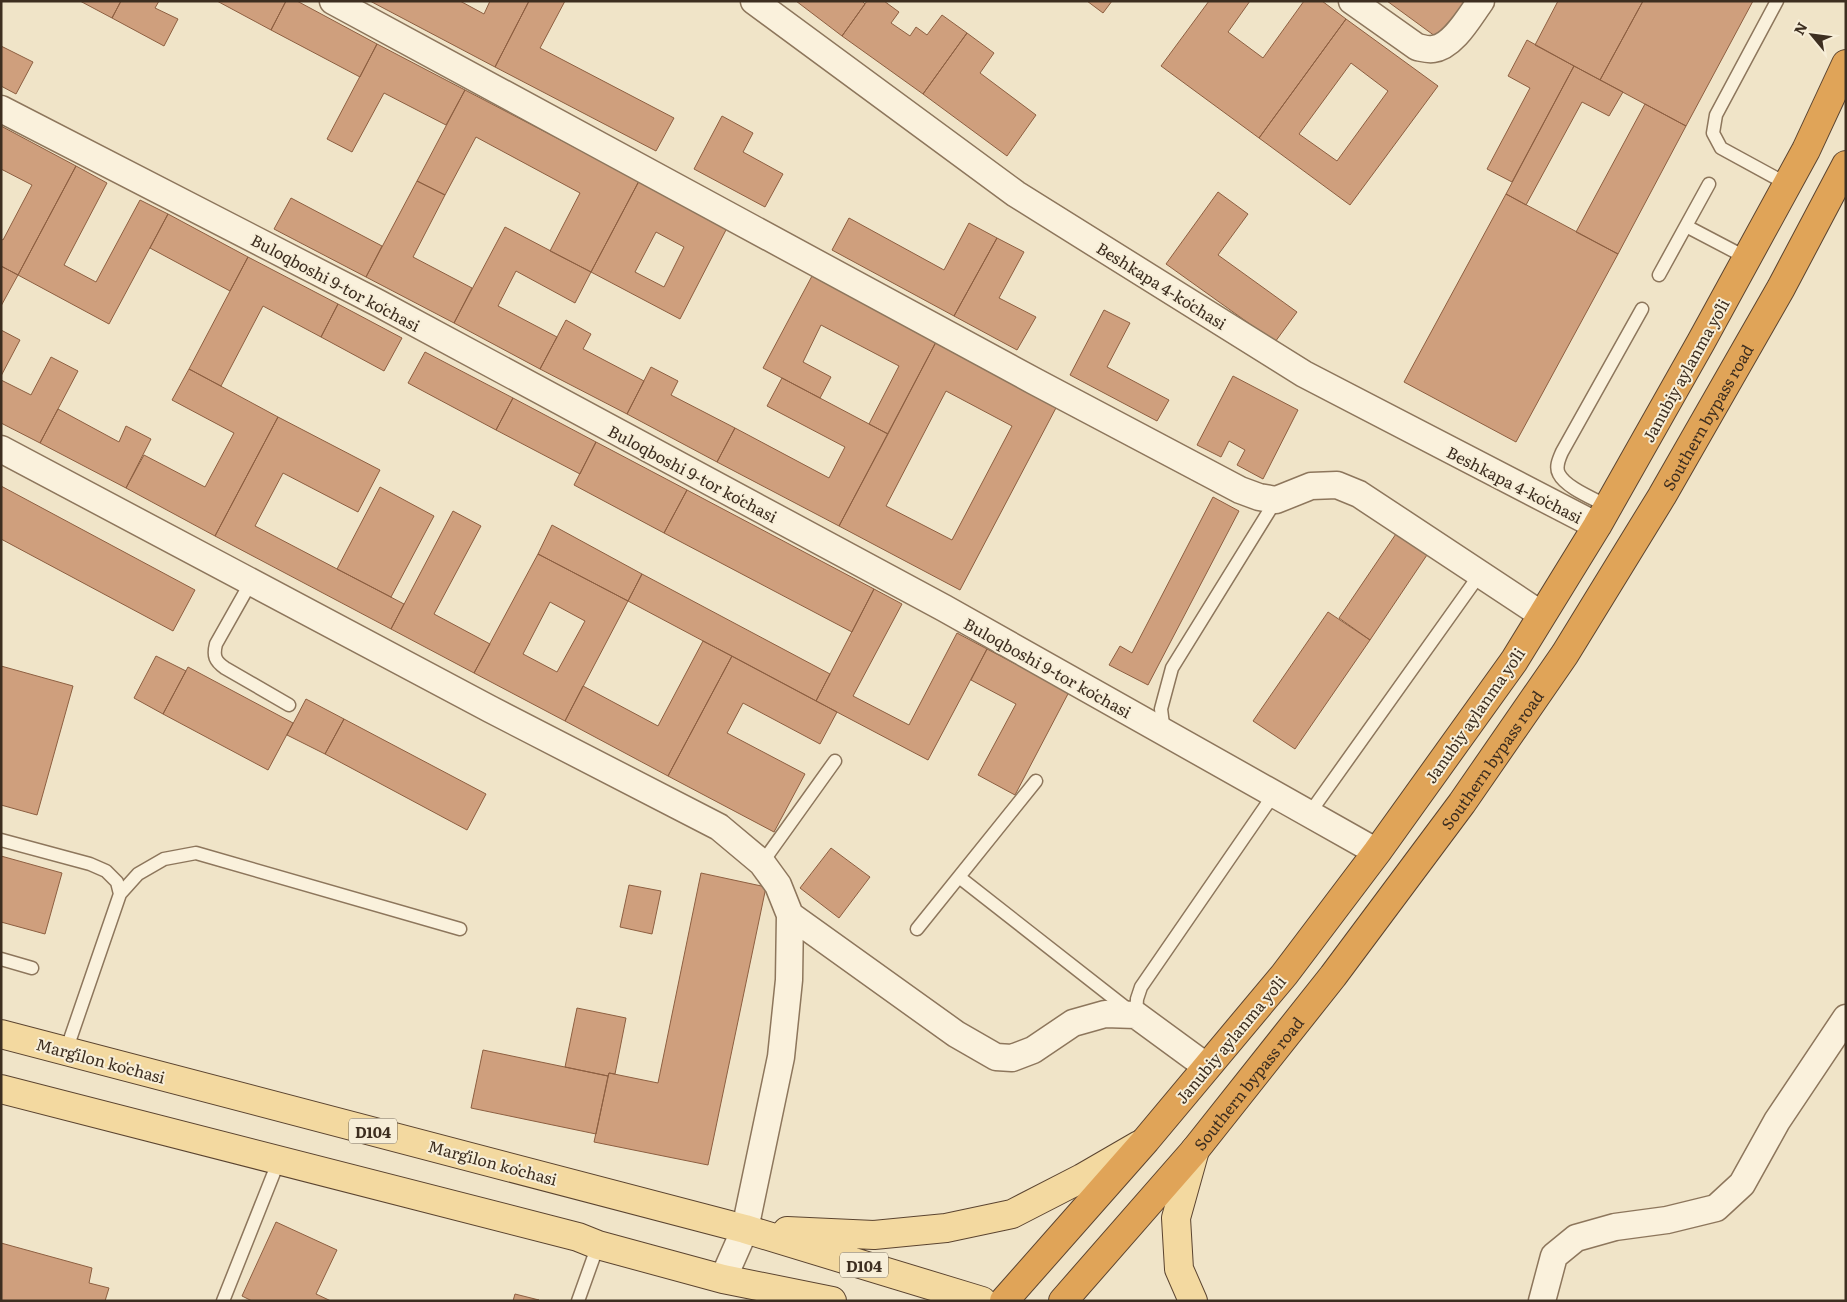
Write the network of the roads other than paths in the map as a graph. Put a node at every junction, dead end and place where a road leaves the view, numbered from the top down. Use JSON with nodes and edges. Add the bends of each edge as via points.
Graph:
{"nodes":[{"id":1,"x":333,"y":1,"type":"edge"},
{"id":2,"x":754,"y":1,"type":"edge"},
{"id":3,"x":1352,"y":1,"type":"edge"},
{"id":4,"x":1481,"y":1,"type":"edge"},
{"id":5,"x":1777,"y":1,"type":"edge"},
{"id":6,"x":1846,"y":64,"type":"edge"},
{"id":7,"x":1,"y":110,"type":"edge"},
{"id":8,"x":1846,"y":165,"type":"edge"},
{"id":9,"x":1709,"y":184,"type":"dead end"},
{"id":10,"x":1787,"y":184,"type":"junction"},
{"id":11,"x":1686,"y":226,"type":"junction"},
{"id":12,"x":1747,"y":258,"type":"junction"},
{"id":13,"x":1659,"y":275,"type":"dead end"},
{"id":14,"x":1642,"y":309,"type":"dead end"},
{"id":15,"x":1,"y":450,"type":"edge"},
{"id":16,"x":1276,"y":500,"type":"junction"},
{"id":17,"x":1603,"y":516,"type":"junction"},
{"id":18,"x":1480,"y":574,"type":"junction"},
{"id":19,"x":251,"y":582,"type":"junction"},
{"id":20,"x":1542,"y":615,"type":"junction"},
{"id":21,"x":289,"y":705,"type":"dead end"},
{"id":22,"x":1164,"y":733,"type":"junction"},
{"id":23,"x":834,"y":761,"type":"dead end"},
{"id":24,"x":1036,"y":781,"type":"dead end"},
{"id":25,"x":1274,"y":794,"type":"junction"},
{"id":26,"x":1309,"y":814,"type":"junction"},
{"id":27,"x":1,"y":840,"type":"edge"},
{"id":28,"x":1377,"y":852,"type":"junction"},
{"id":29,"x":762,"y":863,"type":"junction"},
{"id":30,"x":959,"y":877,"type":"junction"},
{"id":31,"x":120,"y":894,"type":"junction"},
{"id":32,"x":790,"y":915,"type":"junction"},
{"id":33,"x":460,"y":929,"type":"dead end"},
{"id":34,"x":917,"y":929,"type":"dead end"},
{"id":35,"x":1,"y":959,"type":"edge"},
{"id":36,"x":32,"y":968,"type":"dead end"},
{"id":37,"x":1136,"y":1015,"type":"junction"},
{"id":38,"x":1846,"y":1018,"type":"edge"},
{"id":39,"x":1,"y":1034,"type":"edge"},
{"id":40,"x":66,"y":1051,"type":"junction"},
{"id":41,"x":1207,"y":1067,"type":"junction"},
{"id":42,"x":1,"y":1089,"type":"edge"},
{"id":43,"x":1146,"y":1140,"type":"junction"},
{"id":44,"x":1195,"y":1150,"type":"junction"},
{"id":45,"x":279,"y":1160,"type":"junction"},
{"id":46,"x":745,"y":1229,"type":"junction"},
{"id":47,"x":598,"y":1245,"type":"junction"},
{"id":48,"x":723,"y":1279,"type":"junction"},
{"id":49,"x":223,"y":1301,"type":"edge"},
{"id":50,"x":578,"y":1301,"type":"edge"},
{"id":51,"x":759,"y":1301,"type":"edge"},
{"id":52,"x":832,"y":1301,"type":"edge"},
{"id":53,"x":982,"y":1301,"type":"edge"},
{"id":54,"x":1004,"y":1301,"type":"edge"},
{"id":55,"x":1063,"y":1301,"type":"edge"},
{"id":56,"x":1193,"y":1301,"type":"edge"},
{"id":57,"x":1542,"y":1301,"type":"edge"}],
"edges":[{"from":1,"to":16,"type":"street","via":[[1240,490],[1259,498]]},
{"from":2,"to":17,"type":"street","name":"Beshkapa 4-koʻchasi","via":[[1016,194],[1304,374]]},
{"from":3,"to":4,"type":"street","via":[[1417,47],[1427,50],[1435,50],[1454,37]]},
{"from":5,"to":10,"type":"lane","via":[[1716,114],[1713,133],[1721,148]]},
{"from":6,"to":10,"type":"highway","name":"Janubiy aylanma yoʻli"},
{"from":7,"to":22,"type":"street","name":"Buloqboshi 9-tor koʻchasi","via":[[387,308],[935,604]]},
{"from":8,"to":44,"type":"highway","name":"Southern bypass road","via":[[1781,288],[1667,487],[1565,654],[1451,818],[1333,976]]},
{"from":9,"to":11,"type":"lane"},
{"from":10,"to":12,"type":"highway","name":"Janubiy aylanma yoʻli"},
{"from":11,"to":12,"type":"lane"},
{"from":11,"to":13,"type":"lane"},
{"from":12,"to":17,"type":"highway","name":"Janubiy aylanma yoʻli"},
{"from":14,"to":17,"type":"lane","via":[[1556,464],[1559,475]]},
{"from":15,"to":19,"type":"street"},
{"from":16,"to":18,"type":"street","via":[[1311,486],[1338,485],[1359,494]]},
{"from":16,"to":22,"type":"lane","via":[[1172,668],[1161,710]]},
{"from":17,"to":20,"type":"highway","name":"Janubiy aylanma yoʻli"},
{"from":18,"to":20,"type":"street"},
{"from":18,"to":26,"type":"lane"},
{"from":19,"to":21,"type":"lane","via":[[216,644],[216,661]]},
{"from":19,"to":29,"type":"street","via":[[719,827]]},
{"from":20,"to":28,"type":"highway","name":"Janubiy aylanma yoʻli","via":[[1514,660]]},
{"from":22,"to":25,"type":"street","name":"Buloqboshi 9-tor koʻchasi"},
{"from":23,"to":29,"type":"lane"},
{"from":24,"to":30,"type":"lane"},
{"from":25,"to":26,"type":"street","name":"Buloqboshi 9-tor koʻchasi"},
{"from":25,"to":37,"type":"lane","via":[[1142,987]]},
{"from":26,"to":28,"type":"street","name":"Buloqboshi 9-tor koʻchasi"},
{"from":27,"to":31,"type":"lane","via":[[106,871],[117,882]]},
{"from":28,"to":41,"type":"highway","name":"Janubiy aylanma yoʻli","via":[[1284,975]]},
{"from":29,"to":32,"type":"street","via":[[778,885]]},
{"from":30,"to":34,"type":"lane"},
{"from":30,"to":37,"type":"lane"},
{"from":31,"to":33,"type":"lane","via":[[138,874],[164,859],[196,853]]},
{"from":31,"to":40,"type":"lane"},
{"from":32,"to":37,"type":"street","via":[[956,1034],[996,1057],[1012,1058],[1033,1050],[1073,1023],[1105,1014]]},
{"from":32,"to":46,"type":"street","via":[[789,980],[781,1057]]},
{"from":35,"to":36,"type":"lane"},
{"from":37,"to":41,"type":"street"},
{"from":38,"to":57,"type":"street","via":[[1777,1121],[1742,1184],[1723,1202],[1716,1208],[1667,1220],[1615,1227],[1576,1238],[1554,1256]]},
{"from":39,"to":40,"type":"main road","name":"Margʻilon koʻchasi","number":"D104"},
{"from":40,"to":46,"type":"main road","name":"Margʻilon koʻchasi","number":"D104"},
{"from":41,"to":43,"type":"highway","name":"Janubiy aylanma yoʻli"},
{"from":42,"to":45,"type":"main road"},
{"from":43,"to":46,"type":"main road","via":[[1012,1214],[946,1228],[874,1235]]},
{"from":43,"to":54,"type":"highway","name":"Janubiy aylanma yoʻli"},
{"from":44,"to":55,"type":"highway","name":"Southern bypass road"},
{"from":44,"to":56,"type":"main road","via":[[1176,1218],[1179,1269]]},
{"from":45,"to":47,"type":"main road","via":[[578,1237]]},
{"from":45,"to":49,"type":"lane"},
{"from":46,"to":48,"type":"street"},
{"from":46,"to":53,"type":"main road","name":"Margʻilon koʻchasi","number":"D104"},
{"from":47,"to":48,"type":"main road"},
{"from":47,"to":50,"type":"lane"},
{"from":48,"to":51,"type":"main road"},
{"from":48,"to":52,"type":"main road"}]}
